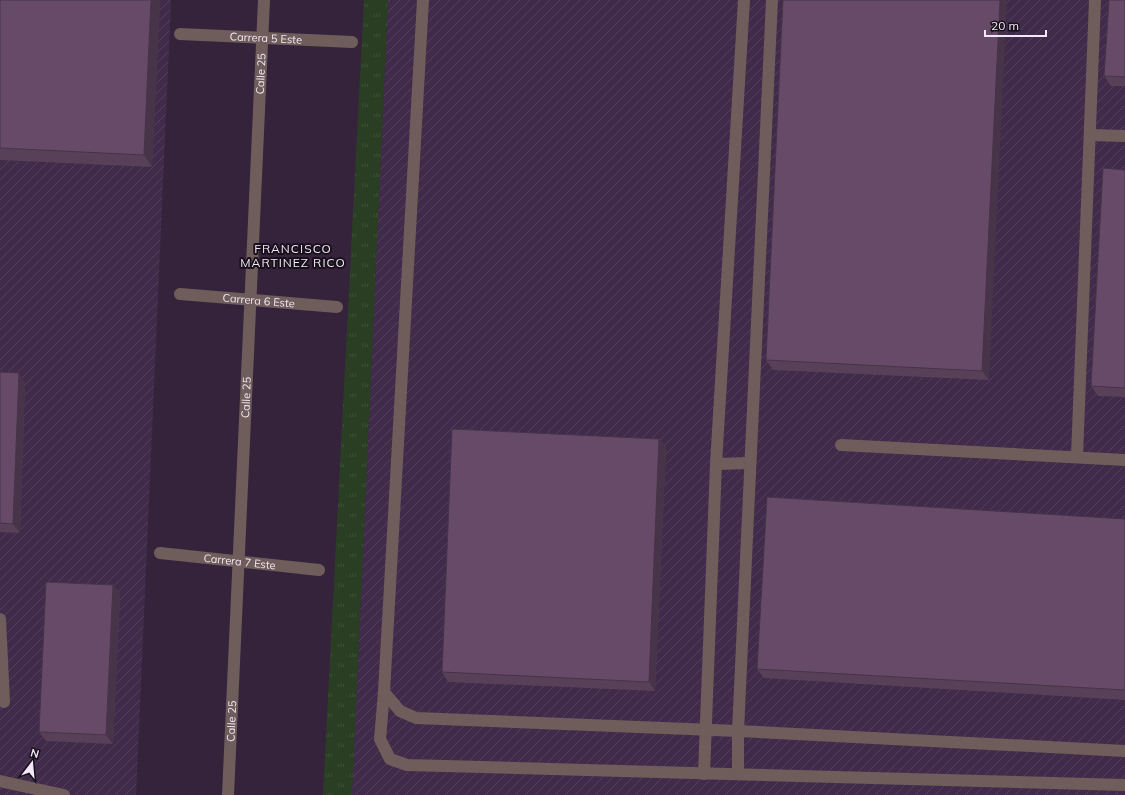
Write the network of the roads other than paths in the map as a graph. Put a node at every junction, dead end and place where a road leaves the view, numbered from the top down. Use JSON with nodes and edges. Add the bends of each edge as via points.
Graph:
{"nodes":[{"id":1,"x":264,"y":0,"type":"edge"},
{"id":2,"x":423,"y":0,"type":"edge"},
{"id":3,"x":744,"y":0,"type":"edge"},
{"id":4,"x":772,"y":0,"type":"edge"},
{"id":5,"x":1095,"y":0,"type":"edge"},
{"id":6,"x":180,"y":34,"type":"dead end"},
{"id":7,"x":262,"y":39,"type":"junction"},
{"id":8,"x":352,"y":42,"type":"dead end"},
{"id":9,"x":1090,"y":134,"type":"junction"},
{"id":10,"x":1125,"y":136,"type":"edge"},
{"id":11,"x":180,"y":294,"type":"dead end"},
{"id":12,"x":251,"y":300,"type":"junction"},
{"id":13,"x":337,"y":307,"type":"dead end"},
{"id":14,"x":841,"y":444,"type":"dead end"},
{"id":15,"x":1077,"y":456,"type":"junction"},
{"id":16,"x":1125,"y":460,"type":"edge"},
{"id":17,"x":750,"y":463,"type":"junction"},
{"id":18,"x":716,"y":464,"type":"junction"},
{"id":19,"x":160,"y":553,"type":"dead end"},
{"id":20,"x":238,"y":562,"type":"junction"},
{"id":21,"x":319,"y":570,"type":"dead end"},
{"id":22,"x":0,"y":619,"type":"edge"},
{"id":23,"x":384,"y":692,"type":"junction"},
{"id":24,"x":4,"y":702,"type":"dead end"},
{"id":25,"x":707,"y":730,"type":"junction"},
{"id":26,"x":738,"y":731,"type":"junction"},
{"id":27,"x":1125,"y":751,"type":"edge"},
{"id":28,"x":738,"y":773,"type":"junction"},
{"id":29,"x":704,"y":774,"type":"junction"},
{"id":30,"x":0,"y":781,"type":"edge"},
{"id":31,"x":1125,"y":785,"type":"edge"},
{"id":32,"x":64,"y":795,"type":"edge"},
{"id":33,"x":228,"y":795,"type":"edge"}],
"edges":[{"from":1,"to":7,"type":"street","name":"Calle 25"},
{"from":2,"to":23,"type":"street"},
{"from":3,"to":18,"type":"street"},
{"from":4,"to":17,"type":"street"},
{"from":5,"to":9,"type":"street"},
{"from":6,"to":7,"type":"street","name":"Carrera 5 Este"},
{"from":7,"to":8,"type":"street","name":"Carrera 5 Este"},
{"from":7,"to":12,"type":"street","name":"Calle 25"},
{"from":9,"to":10,"type":"street"},
{"from":9,"to":15,"type":"street"},
{"from":11,"to":12,"type":"street","name":"Carrera 6 Este"},
{"from":12,"to":13,"type":"street","name":"Carrera 6 Este"},
{"from":12,"to":20,"type":"street","name":"Calle 25"},
{"from":14,"to":15,"type":"street"},
{"from":15,"to":16,"type":"street"},
{"from":17,"to":18,"type":"street"},
{"from":17,"to":26,"type":"street"},
{"from":18,"to":25,"type":"street"},
{"from":19,"to":20,"type":"street","name":"Carrera 7 Este"},
{"from":20,"to":21,"type":"street","name":"Carrera 7 Este"},
{"from":20,"to":33,"type":"street","name":"Calle 25"},
{"from":22,"to":24,"type":"street"},
{"from":23,"to":25,"type":"street","via":[[400,711],[416,718]]},
{"from":23,"to":29,"type":"street","via":[[380,739],[390,759],[407,765]]},
{"from":25,"to":26,"type":"street"},
{"from":25,"to":29,"type":"street"},
{"from":26,"to":27,"type":"street"},
{"from":26,"to":28,"type":"street"},
{"from":28,"to":29,"type":"street"},
{"from":28,"to":31,"type":"street"},
{"from":30,"to":32,"type":"street"}]}
